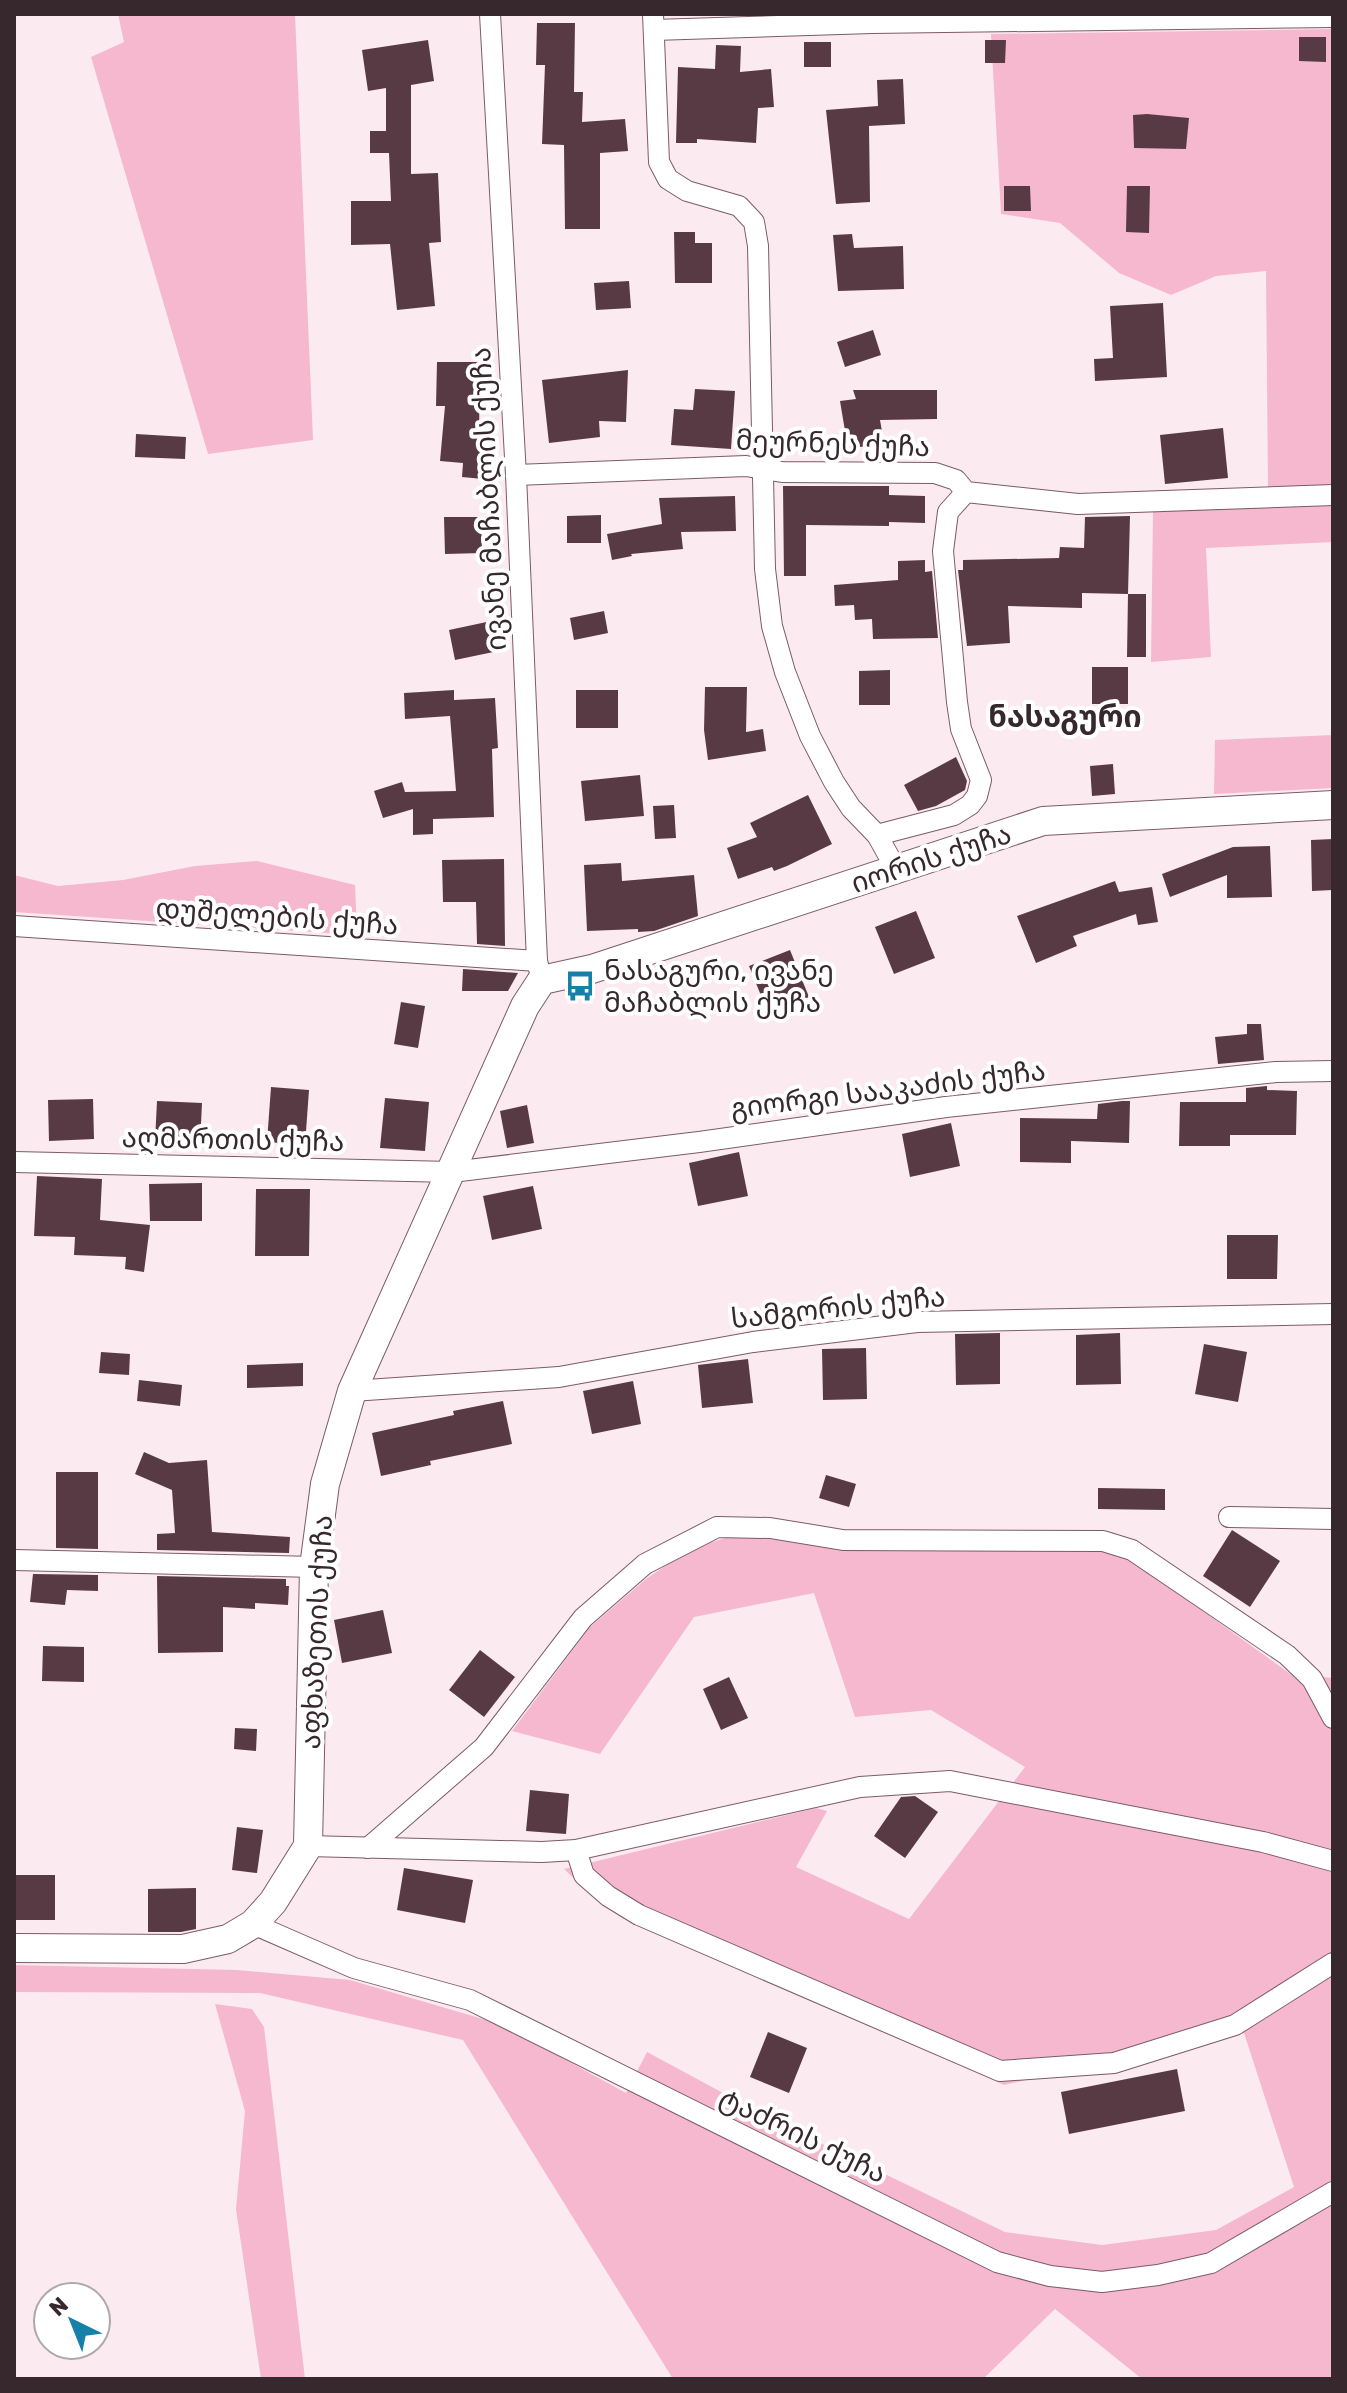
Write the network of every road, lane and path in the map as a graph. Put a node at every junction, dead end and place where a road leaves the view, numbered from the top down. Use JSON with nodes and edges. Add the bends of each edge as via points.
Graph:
{"nodes":[{"id":1,"x":490,"y":14,"type":"edge"},
{"id":2,"x":1333,"y":17,"type":"edge"},
{"id":3,"x":872,"y":18,"type":"edge"},
{"id":4,"x":1036,"y":18,"type":"edge"},
{"id":5,"x":654,"y":22,"type":"edge"},
{"id":6,"x":761,"y":467,"type":"junction"},
{"id":7,"x":516,"y":475,"type":"junction"},
{"id":8,"x":966,"y":492,"type":"junction"},
{"id":9,"x":1333,"y":495,"type":"edge"},
{"id":10,"x":1333,"y":805,"type":"edge"},
{"id":11,"x":877,"y":835,"type":"junction"},
{"id":12,"x":896,"y":869,"type":"junction"},
{"id":13,"x":14,"y":926,"type":"edge"},
{"id":14,"x":540,"y":971,"type":"junction"},
{"id":15,"x":1333,"y":1071,"type":"edge"},
{"id":16,"x":14,"y":1162,"type":"edge"},
{"id":17,"x":452,"y":1172,"type":"junction"},
{"id":18,"x":1333,"y":1314,"type":"edge"},
{"id":19,"x":352,"y":1391,"type":"junction"},
{"id":20,"x":1229,"y":1517,"type":"dead end"},
{"id":21,"x":1333,"y":1519,"type":"edge"},
{"id":22,"x":14,"y":1560,"type":"edge"},
{"id":23,"x":314,"y":1567,"type":"junction"},
{"id":24,"x":1333,"y":1718,"type":"edge"},
{"id":25,"x":308,"y":1846,"type":"junction"},
{"id":26,"x":368,"y":1848,"type":"junction"},
{"id":27,"x":576,"y":1850,"type":"junction"},
{"id":28,"x":1333,"y":1861,"type":"edge"},
{"id":29,"x":253,"y":1924,"type":"junction"},
{"id":30,"x":14,"y":1948,"type":"edge"},
{"id":31,"x":1333,"y":1963,"type":"edge"},
{"id":32,"x":1333,"y":2192,"type":"edge"}],
"edges":[{"from":1,"to":7,"type":"street","name":"ივანე მაჩაბლის ქუჩა"},
{"from":2,"to":4,"type":"street"},
{"from":3,"to":4,"type":"street"},
{"from":3,"to":5,"type":"street"},
{"from":5,"to":6,"type":"street","via":[[659,162],[668,179],[687,191],[739,206],[754,222]]},
{"from":6,"to":7,"type":"street","name":"მეურნეს ქუჩა"},
{"from":6,"to":8,"type":"street","name":"მეურნეს ქუჩა","via":[[782,472],[935,473],[956,480]]},
{"from":6,"to":11,"type":"street","via":[[765,569],[785,672],[834,782]]},
{"from":7,"to":14,"type":"street","name":"ივანე მაჩაბლის ქუჩა"},
{"from":8,"to":9,"type":"street","name":"მეურნეს ქუჩა","via":[[1078,504]]},
{"from":8,"to":11,"type":"street","via":[[948,512],[943,551],[957,702],[961,729],[981,780],[977,796],[954,815]]},
{"from":10,"to":12,"type":"street","name":"იორის ქუჩა","via":[[1043,821]]},
{"from":11,"to":12,"type":"street"},
{"from":12,"to":14,"type":"street","name":"იორის ქუჩა","via":[[592,969]]},
{"from":13,"to":14,"type":"street","name":"დუშელების ქუჩა"},
{"from":14,"to":17,"type":"street","name":"აფხაზეთის ქუჩა"},
{"from":15,"to":17,"type":"street","name":"გიორგი სააკაძის ქუჩა","via":[[1276,1072],[946,1107]]},
{"from":16,"to":17,"type":"street","name":"აღმართის ქუჩა"},
{"from":17,"to":19,"type":"street","name":"აფხაზეთის ქუჩა"},
{"from":18,"to":19,"type":"street","name":"სამგორის ქუჩა","via":[[917,1322],[753,1342],[559,1377]]},
{"from":19,"to":23,"type":"street","name":"აფხაზეთის ქუჩა","via":[[325,1484]]},
{"from":20,"to":21,"type":"street"},
{"from":22,"to":23,"type":"street"},
{"from":23,"to":25,"type":"street","name":"აფხაზეთის ქუჩა"},
{"from":24,"to":26,"type":"street","via":[[1312,1679],[1287,1655],[1116,1544],[843,1540],[770,1528],[717,1527],[645,1564],[583,1618],[484,1747]]},
{"from":25,"to":26,"type":"street"},
{"from":25,"to":29,"type":"street"},
{"from":26,"to":27,"type":"street"},
{"from":27,"to":28,"type":"street","via":[[860,1787],[950,1781],[1263,1842]]},
{"from":27,"to":31,"type":"street","via":[[584,1875],[639,1915],[1000,2071],[1114,2063],[1235,2025]]},
{"from":29,"to":30,"type":"street","via":[[228,1939],[183,1949]]},
{"from":29,"to":32,"type":"street","name":"ტაძრის ქუჩა","via":[[354,1968],[470,2000],[997,2262],[1050,2276],[1102,2282],[1211,2263]]}]}
